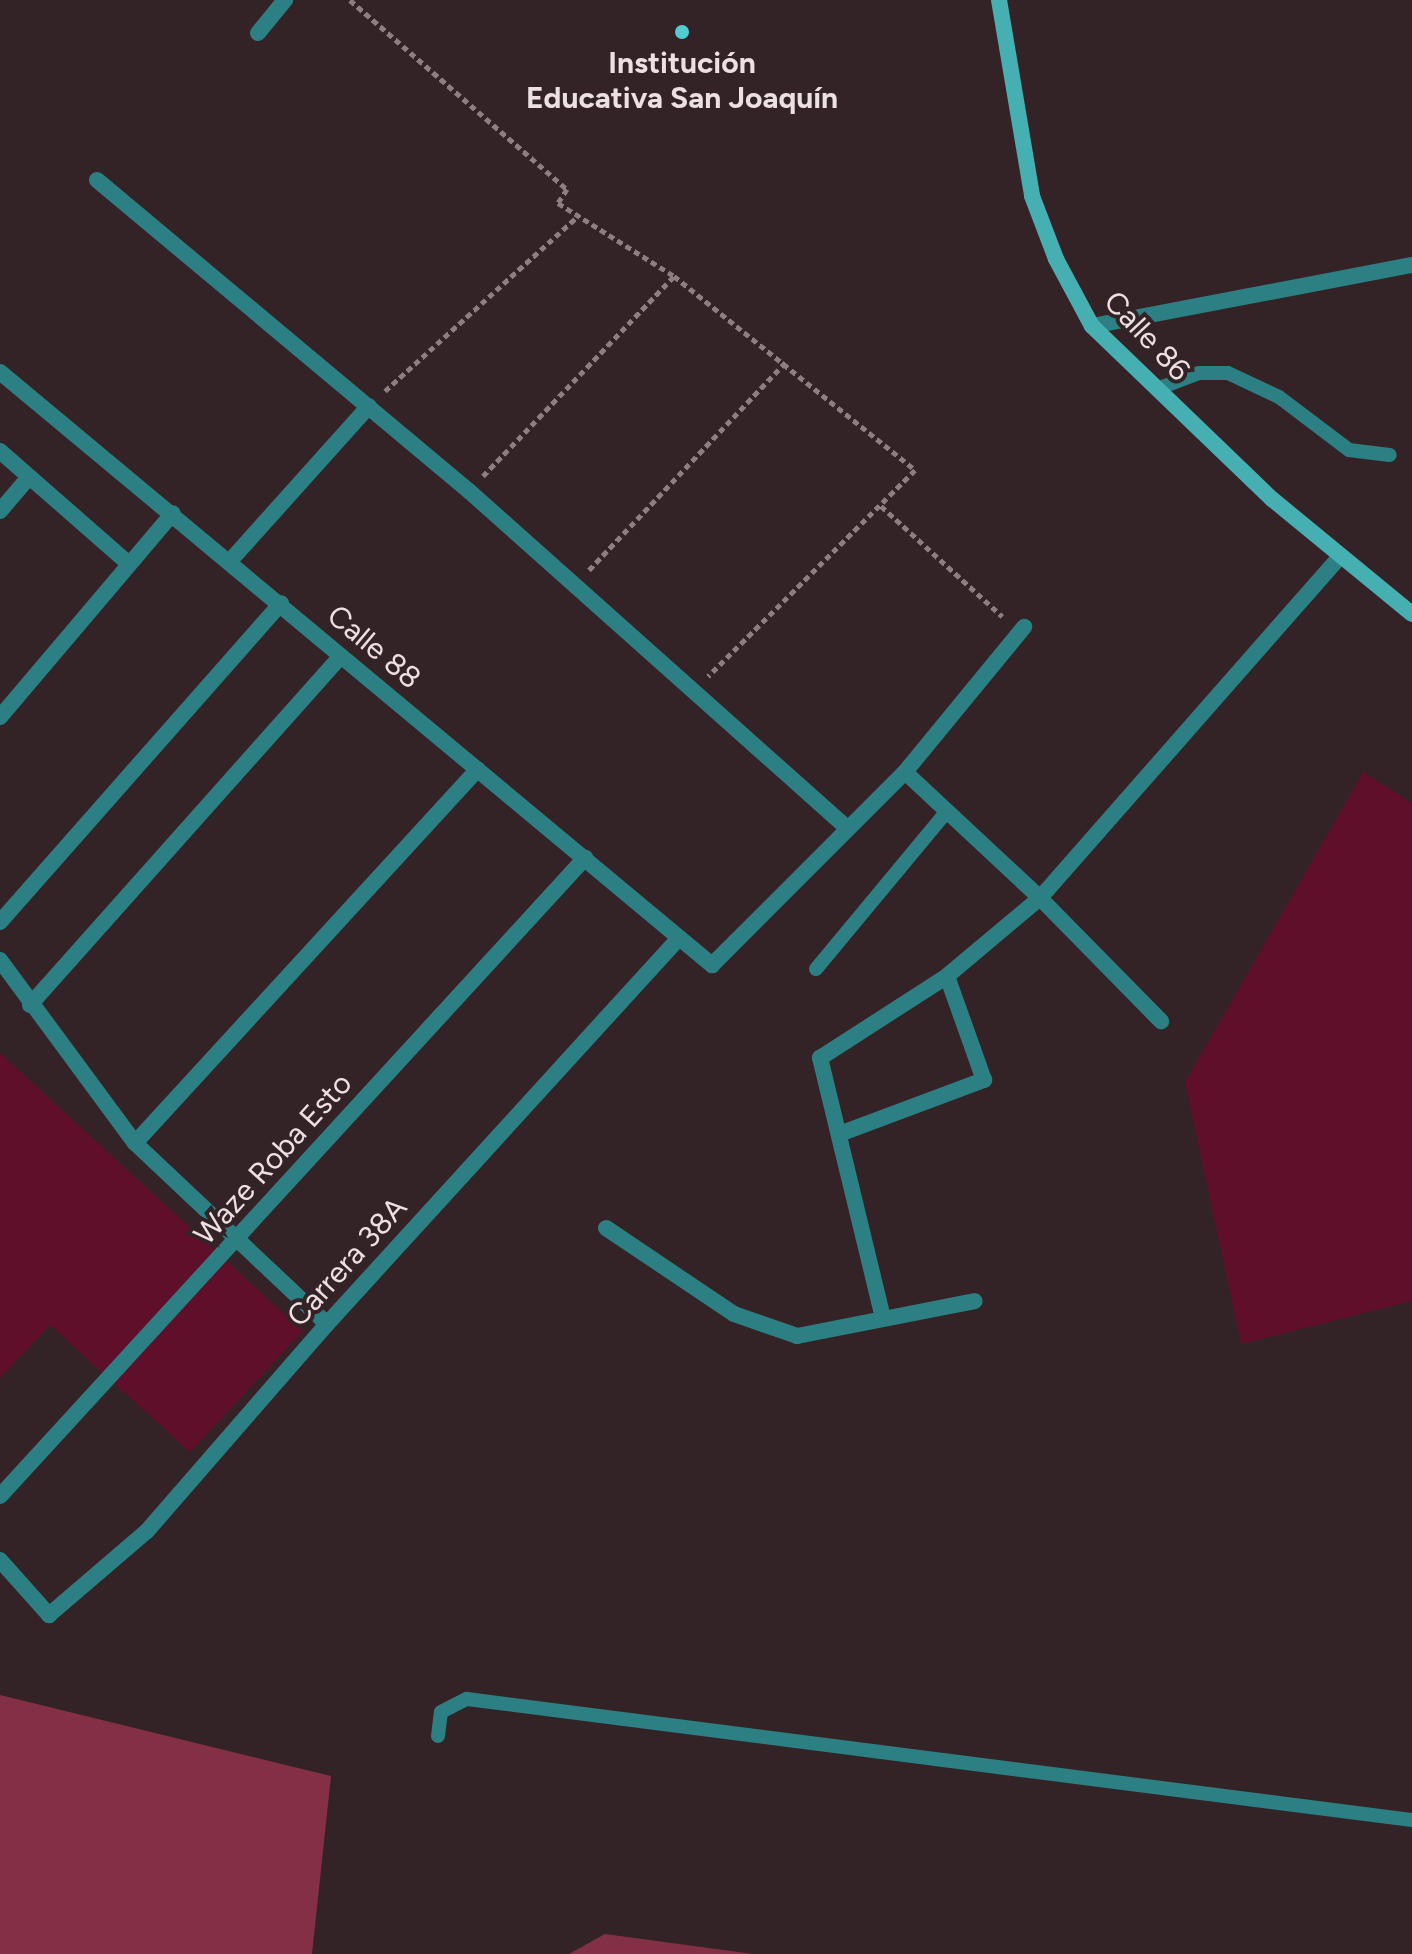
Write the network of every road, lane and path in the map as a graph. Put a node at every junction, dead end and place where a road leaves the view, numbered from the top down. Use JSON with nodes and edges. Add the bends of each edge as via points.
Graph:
{"nodes":[{"id":1,"x":285,"y":0,"type":"edge"},
{"id":2,"x":350,"y":0,"type":"edge"},
{"id":3,"x":999,"y":0,"type":"edge"},
{"id":4,"x":258,"y":33,"type":"dead end"},
{"id":5,"x":97,"y":180,"type":"dead end"},
{"id":6,"x":577,"y":217,"type":"junction"},
{"id":7,"x":1412,"y":265,"type":"edge"},
{"id":8,"x":674,"y":276,"type":"junction"},
{"id":9,"x":1092,"y":326,"type":"junction"},
{"id":10,"x":786,"y":362,"type":"junction"},
{"id":11,"x":0,"y":372,"type":"edge"},
{"id":12,"x":1157,"y":389,"type":"junction"},
{"id":13,"x":369,"y":406,"type":"junction"},
{"id":14,"x":0,"y":451,"type":"edge"},
{"id":15,"x":1390,"y":455,"type":"dead end"},
{"id":16,"x":29,"y":477,"type":"junction"},
{"id":17,"x":469,"y":491,"type":"junction"},
{"id":18,"x":881,"y":506,"type":"junction"},
{"id":19,"x":0,"y":511,"type":"edge"},
{"id":20,"x":173,"y":513,"type":"junction"},
{"id":21,"x":1340,"y":557,"type":"junction"},
{"id":22,"x":230,"y":561,"type":"junction"},
{"id":23,"x":128,"y":563,"type":"junction"},
{"id":24,"x":574,"y":585,"type":"junction"},
{"id":25,"x":281,"y":603,"type":"junction"},
{"id":26,"x":1412,"y":614,"type":"edge"},
{"id":27,"x":1022,"y":630,"type":"joint"},
{"id":28,"x":339,"y":658,"type":"junction"},
{"id":29,"x":693,"y":691,"type":"junction"},
{"id":30,"x":0,"y":717,"type":"edge"},
{"id":31,"x":478,"y":769,"type":"junction"},
{"id":32,"x":905,"y":772,"type":"junction"},
{"id":33,"x":947,"y":811,"type":"junction"},
{"id":34,"x":846,"y":827,"type":"junction"},
{"id":35,"x":585,"y":858,"type":"junction"},
{"id":36,"x":1040,"y":898,"type":"junction"},
{"id":37,"x":0,"y":922,"type":"edge"},
{"id":38,"x":679,"y":938,"type":"junction"},
{"id":39,"x":2,"y":967,"type":"edge"},
{"id":40,"x":816,"y":969,"type":"dead end"},
{"id":41,"x":947,"y":976,"type":"junction"},
{"id":42,"x":30,"y":1005,"type":"junction"},
{"id":43,"x":1161,"y":1021,"type":"dead end"},
{"id":44,"x":842,"y":1133,"type":"junction"},
{"id":45,"x":135,"y":1143,"type":"junction"},
{"id":46,"x":606,"y":1228,"type":"dead end"},
{"id":47,"x":237,"y":1241,"type":"junction"},
{"id":48,"x":975,"y":1301,"type":"dead end"},
{"id":49,"x":883,"y":1318,"type":"junction"},
{"id":50,"x":327,"y":1324,"type":"junction"},
{"id":51,"x":0,"y":1496,"type":"edge"},
{"id":52,"x":0,"y":1560,"type":"edge"},
{"id":53,"x":438,"y":1736,"type":"dead end"},
{"id":54,"x":1412,"y":1820,"type":"edge"}],
"edges":[{"from":1,"to":4,"type":"street"},
{"from":2,"to":6,"type":"path","via":[[567,189],[558,203]]},
{"from":3,"to":9,"type":"main road","name":"Calle 86","via":[[1032,196],[1056,259]]},
{"from":5,"to":13,"type":"street"},
{"from":6,"to":8,"type":"path"},
{"from":6,"to":13,"type":"path"},
{"from":7,"to":9,"type":"street"},
{"from":8,"to":10,"type":"path"},
{"from":8,"to":17,"type":"path"},
{"from":9,"to":12,"type":"main road","name":"Calle 86"},
{"from":10,"to":18,"type":"path","via":[[915,470]]},
{"from":10,"to":24,"type":"path"},
{"from":11,"to":20,"type":"street","name":"Calle 88"},
{"from":12,"to":15,"type":"lane","via":[[1199,373],[1228,373],[1279,397],[1349,450]]},
{"from":12,"to":21,"type":"main road","name":"Calle 86"},
{"from":13,"to":17,"type":"street"},
{"from":13,"to":22,"type":"street"},
{"from":14,"to":16,"type":"street"},
{"from":16,"to":19,"type":"street"},
{"from":16,"to":23,"type":"street"},
{"from":17,"to":24,"type":"street"},
{"from":18,"to":27,"type":"path"},
{"from":18,"to":29,"type":"path"},
{"from":20,"to":22,"type":"street","name":"Calle 88"},
{"from":20,"to":23,"type":"street"},
{"from":21,"to":26,"type":"main road","name":"Calle 86"},
{"from":21,"to":36,"type":"street"},
{"from":22,"to":25,"type":"street","name":"Calle 88"},
{"from":23,"to":30,"type":"street"},
{"from":24,"to":29,"type":"street"},
{"from":25,"to":28,"type":"street","name":"Calle 88"},
{"from":25,"to":37,"type":"street"},
{"from":27,"to":32,"type":"street"},
{"from":28,"to":31,"type":"street","name":"Calle 88"},
{"from":28,"to":42,"type":"street"},
{"from":29,"to":34,"type":"street"},
{"from":31,"to":35,"type":"street","name":"Calle 88"},
{"from":31,"to":45,"type":"street"},
{"from":32,"to":33,"type":"street"},
{"from":32,"to":34,"type":"street"},
{"from":33,"to":36,"type":"street"},
{"from":33,"to":40,"type":"lane"},
{"from":34,"to":38,"type":"street","name":"Calle 88","via":[[712,965]]},
{"from":35,"to":38,"type":"street","name":"Calle 88"},
{"from":35,"to":47,"type":"street","name":"Waze Roba Esto"},
{"from":36,"to":41,"type":"street"},
{"from":36,"to":43,"type":"street"},
{"from":38,"to":50,"type":"street","name":"Carrera 38A"},
{"from":39,"to":42,"type":"street"},
{"from":41,"to":44,"type":"street","via":[[820,1058]]},
{"from":41,"to":44,"type":"street","via":[[984,1080]]},
{"from":42,"to":45,"type":"street"},
{"from":44,"to":49,"type":"street"},
{"from":45,"to":47,"type":"street"},
{"from":46,"to":49,"type":"street","via":[[734,1314],[768,1328],[797,1336]]},
{"from":47,"to":50,"type":"street"},
{"from":47,"to":51,"type":"street","name":"Waze Roba Esto"},
{"from":48,"to":49,"type":"street"},
{"from":50,"to":52,"type":"street","name":"Carrera 38A","via":[[147,1531],[49,1615]]},
{"from":53,"to":54,"type":"lane","via":[[441,1712],[467,1699]]}]}
